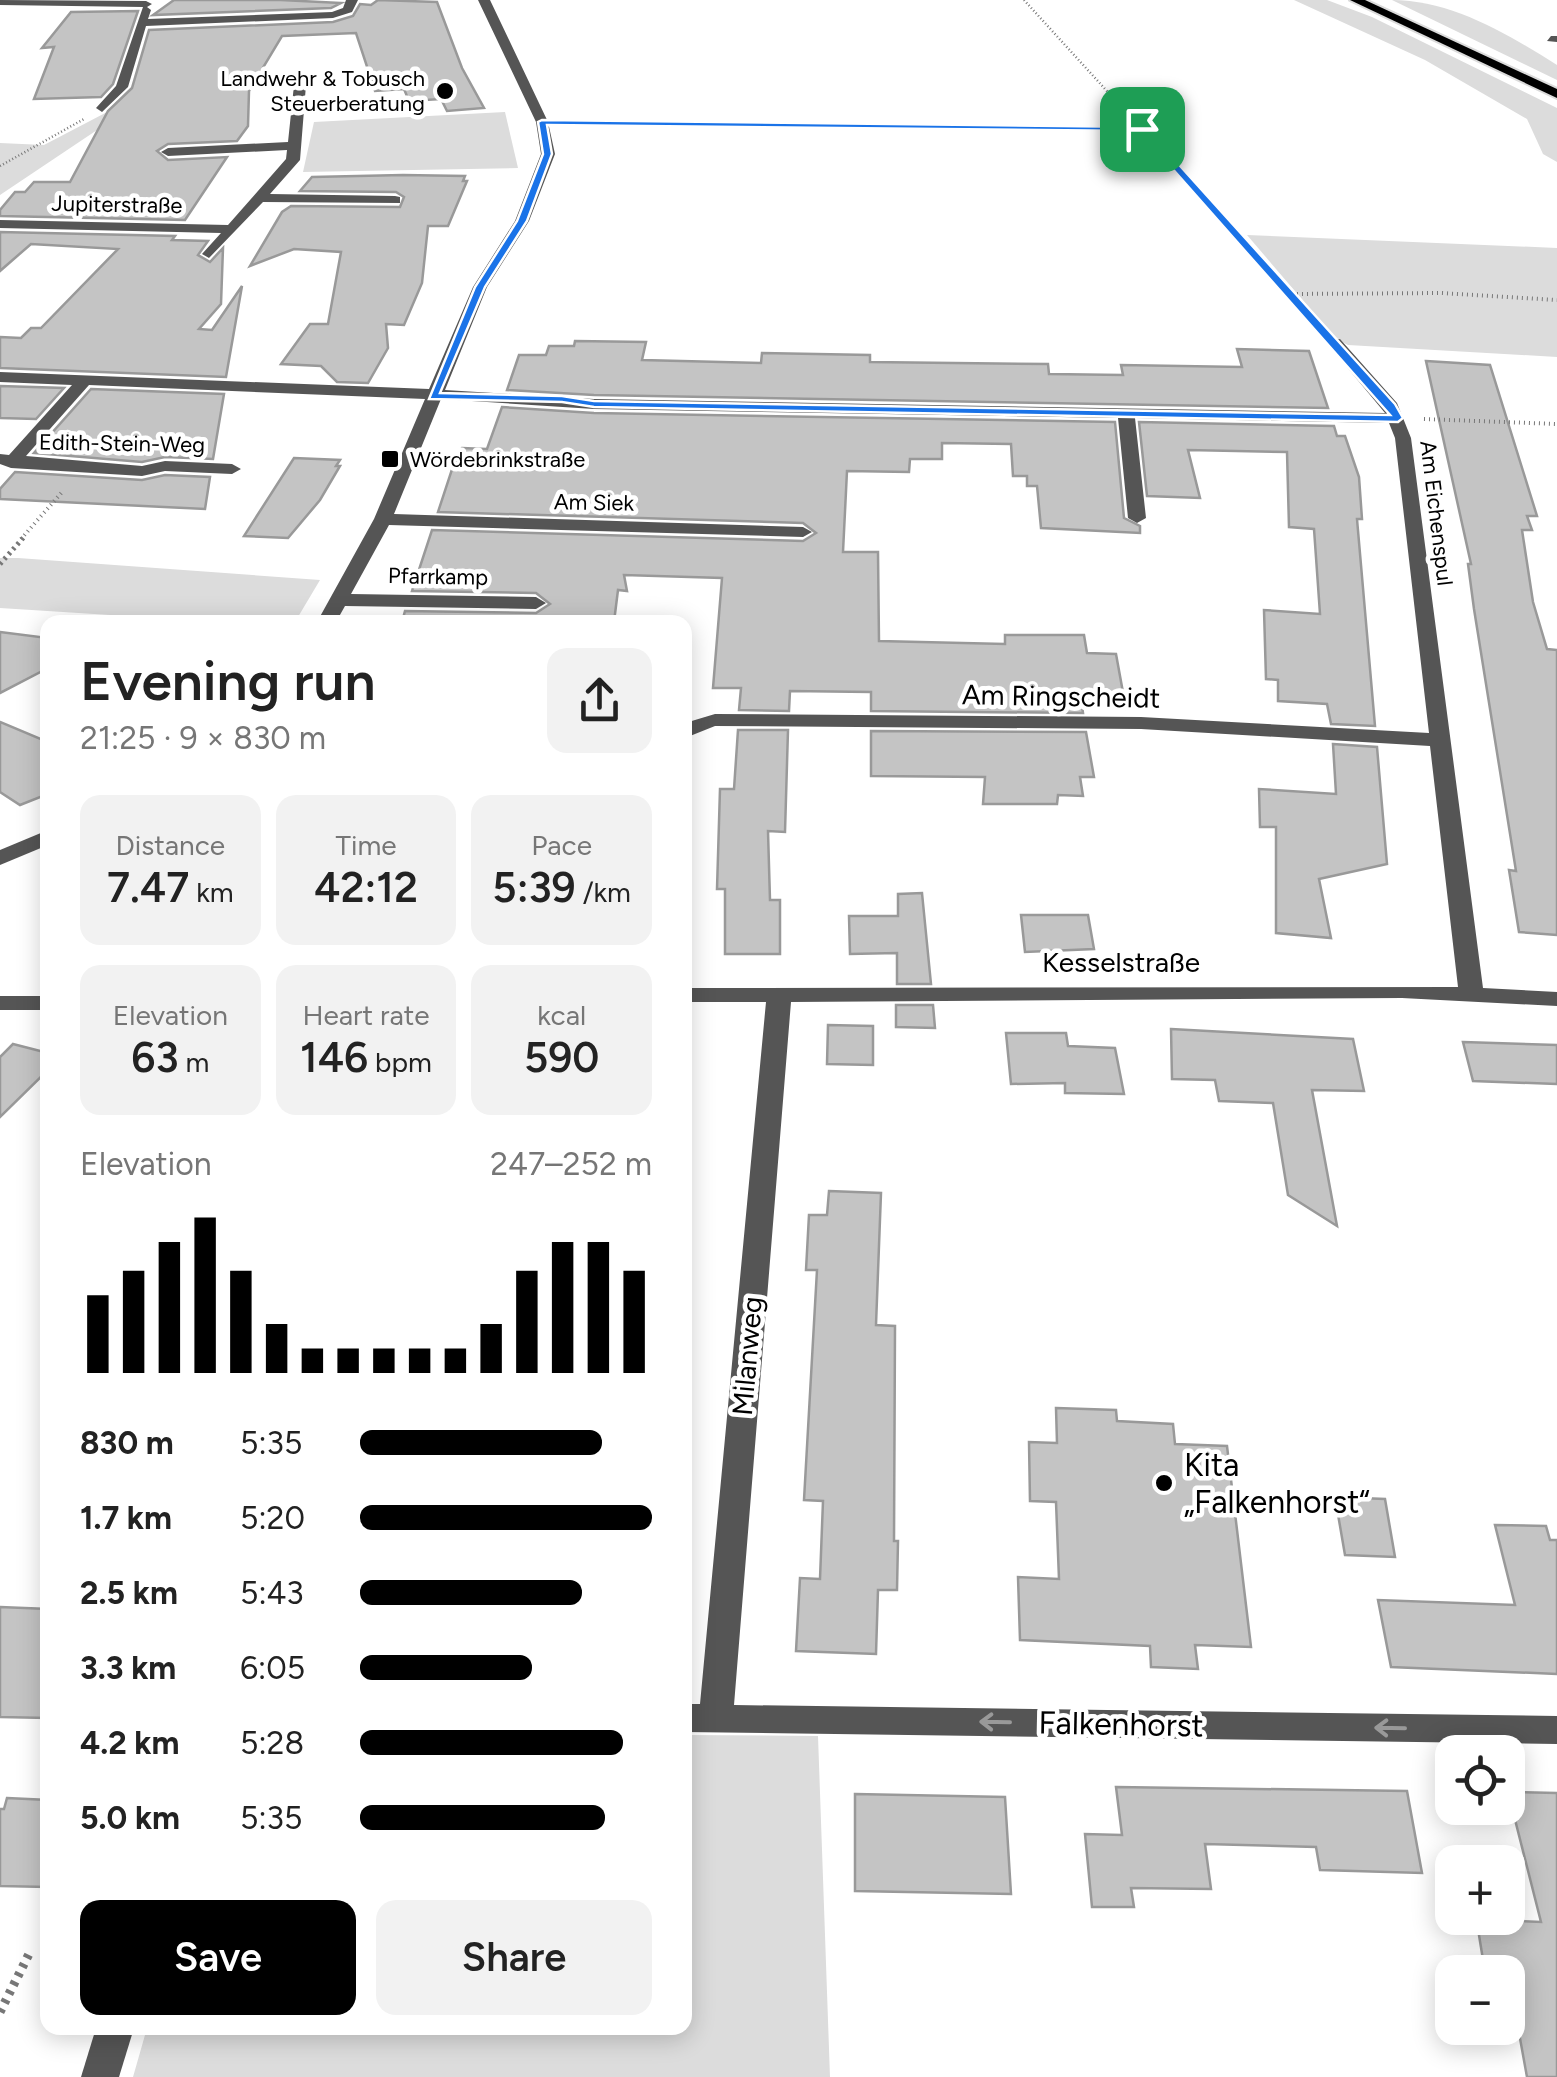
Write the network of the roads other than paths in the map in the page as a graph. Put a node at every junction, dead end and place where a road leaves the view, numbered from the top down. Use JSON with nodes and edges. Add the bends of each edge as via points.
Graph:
{"nodes":[{"id":1,"x":352,"y":0,"type":"edge"},
{"id":2,"x":484,"y":0,"type":"edge"},
{"id":3,"x":1356,"y":0,"type":"edge"},
{"id":4,"x":0,"y":2,"type":"edge"},
{"id":5,"x":147,"y":2,"type":"edge"},
{"id":6,"x":144,"y":23,"type":"junction"},
{"id":7,"x":300,"y":85,"type":"dead end"},
{"id":8,"x":1557,"y":94,"type":"edge"},
{"id":9,"x":102,"y":108,"type":"road end"},
{"id":10,"x":295,"y":146,"type":"junction"},
{"id":11,"x":168,"y":152,"type":"dead end"},
{"id":12,"x":260,"y":198,"type":"junction"},
{"id":13,"x":395,"y":200,"type":"dead end"},
{"id":14,"x":0,"y":224,"type":"edge"},
{"id":15,"x":232,"y":229,"type":"junction"},
{"id":16,"x":209,"y":254,"type":"dead end"},
{"id":17,"x":1334,"y":342,"type":"road end"},
{"id":18,"x":0,"y":377,"type":"edge"},
{"id":19,"x":84,"y":381,"type":"junction"},
{"id":20,"x":433,"y":396,"type":"junction"},
{"id":21,"x":1126,"y":412,"type":"junction"},
{"id":22,"x":1398,"y":418,"type":"junction"},
{"id":23,"x":6,"y":461,"type":"edge"},
{"id":24,"x":232,"y":469,"type":"dead end"},
{"id":25,"x":1138,"y":518,"type":"dead end"},
{"id":26,"x":383,"y":519,"type":"junction"},
{"id":27,"x":803,"y":532,"type":"dead end"},
{"id":28,"x":340,"y":600,"type":"junction"},
{"id":29,"x":536,"y":602,"type":"dead end"},
{"id":30,"x":331,"y":615,"type":"edge"},
{"id":31,"x":692,"y":727,"type":"edge"},
{"id":32,"x":1440,"y":740,"type":"junction"},
{"id":33,"x":40,"y":840,"type":"edge"},
{"id":34,"x":0,"y":858,"type":"edge"},
{"id":35,"x":1471,"y":993,"type":"junction"},
{"id":36,"x":779,"y":994,"type":"junction"},
{"id":37,"x":692,"y":995,"type":"edge"},
{"id":38,"x":1557,"y":999,"type":"edge"},
{"id":39,"x":0,"y":1003,"type":"edge"},
{"id":40,"x":40,"y":1003,"type":"edge"},
{"id":41,"x":700,"y":1718,"type":"edge"},
{"id":42,"x":1557,"y":1730,"type":"edge"},
{"id":43,"x":113,"y":2035,"type":"edge"},
{"id":44,"x":100,"y":2077,"type":"edge"}],
"edges":[{"from":1,"to":6,"type":"street","via":[[348,10],[334,15]]},
{"from":2,"to":20,"type":"street","via":[[542,122],[548,154],[522,221],[480,287]]},
{"from":3,"to":8,"type":"main road"},
{"from":4,"to":5,"type":"street"},
{"from":5,"to":6,"type":"street"},
{"from":6,"to":9,"type":"street","via":[[122,87]]},
{"from":7,"to":10,"type":"street"},
{"from":10,"to":11,"type":"street","name":"Jupiterstraße"},
{"from":10,"to":12,"type":"street","via":[[282,176]]},
{"from":12,"to":13,"type":"street"},
{"from":12,"to":15,"type":"street"},
{"from":14,"to":15,"type":"street","name":"Jupiterstraße"},
{"from":15,"to":16,"type":"street"},
{"from":17,"to":22,"type":"street","name":"Am Eichenspul"},
{"from":18,"to":19,"type":"street"},
{"from":19,"to":20,"type":"street"},
{"from":19,"to":23,"type":"street","name":"Edith-Stein-Weg"},
{"from":20,"to":21,"type":"street"},
{"from":20,"to":26,"type":"street"},
{"from":21,"to":22,"type":"street"},
{"from":21,"to":25,"type":"street"},
{"from":22,"to":32,"type":"street","name":"Am Eichenspul"},
{"from":23,"to":24,"type":"street","name":"Edith-Stein-Weg"},
{"from":26,"to":27,"type":"street","name":"Am Siek"},
{"from":26,"to":28,"type":"street"},
{"from":28,"to":29,"type":"street","name":"Pfarrkamp"},
{"from":28,"to":30,"type":"street"},
{"from":31,"to":32,"type":"street","name":"Am Ringscheidt","via":[[715,720],[1140,723]]},
{"from":32,"to":35,"type":"street","name":"Am Eichenspul"},
{"from":33,"to":34,"type":"street"},
{"from":35,"to":36,"type":"street","name":"Kesselstraße"},
{"from":35,"to":38,"type":"street","name":"Kesselstraße"},
{"from":36,"to":37,"type":"street","name":"Kesselstraße"},
{"from":36,"to":41,"type":"street","name":"Milanweg"},
{"from":39,"to":40,"type":"street"},
{"from":42,"to":41,"type":"street","name":"Falkenhorst","one_way":true},
{"from":43,"to":44,"type":"street"}]}
